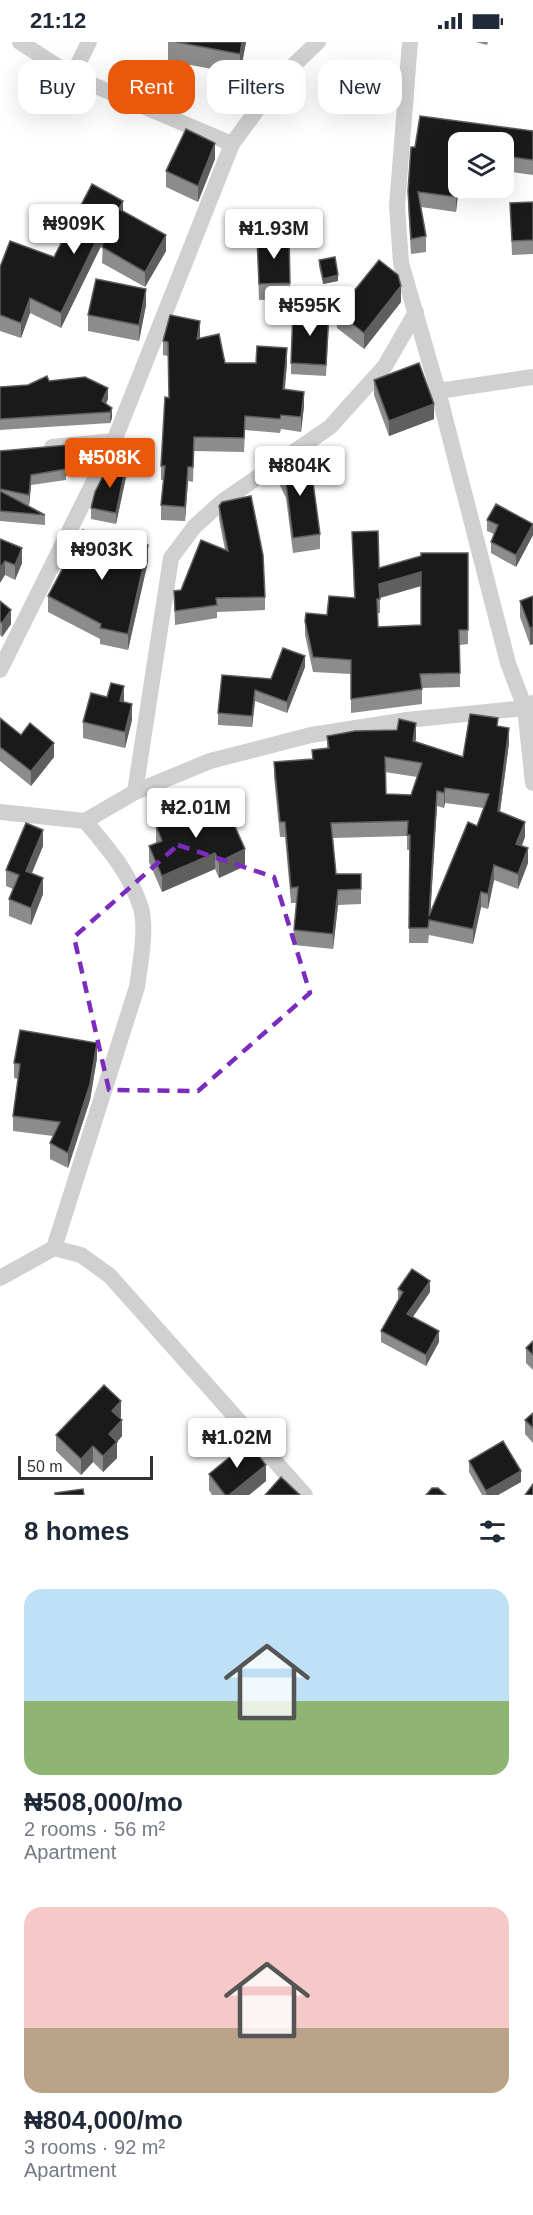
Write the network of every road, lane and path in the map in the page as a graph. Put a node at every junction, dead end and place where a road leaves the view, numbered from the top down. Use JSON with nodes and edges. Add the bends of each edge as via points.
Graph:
{"nodes":[{"id":1,"x":20,"y":42,"type":"edge"},
{"id":2,"x":89,"y":42,"type":"edge"},
{"id":3,"x":318,"y":42,"type":"edge"},
{"id":4,"x":410,"y":42,"type":"edge"},
{"id":5,"x":48,"y":60,"type":"edge"},
{"id":6,"x":80,"y":60,"type":"edge"},
{"id":7,"x":96,"y":86,"type":"edge"},
{"id":8,"x":232,"y":144,"type":"junction"},
{"id":9,"x":417,"y":312,"type":"junction"},
{"id":10,"x":533,"y":377,"type":"edge"},
{"id":11,"x":438,"y":391,"type":"junction"},
{"id":12,"x":114,"y":441,"type":"junction"},
{"id":13,"x":36,"y":448,"type":"edge"},
{"id":14,"x":0,"y":670,"type":"edge"},
{"id":15,"x":529,"y":705,"type":"edge"},
{"id":16,"x":533,"y":783,"type":"edge"},
{"id":17,"x":135,"y":792,"type":"junction"},
{"id":18,"x":0,"y":812,"type":"edge"},
{"id":19,"x":86,"y":821,"type":"junction"},
{"id":20,"x":54,"y":1248,"type":"junction"},
{"id":21,"x":0,"y":1278,"type":"edge"},
{"id":22,"x":305,"y":1495,"type":"edge"}],
"edges":[{"from":1,"to":5,"type":"street"},
{"from":2,"to":6,"type":"street"},
{"from":3,"to":8,"type":"street","via":[[281,77]]},
{"from":4,"to":9,"type":"street","via":[[397,206],[401,263]]},
{"from":7,"to":8,"type":"street"},
{"from":8,"to":12,"type":"street"},
{"from":9,"to":11,"type":"street"},
{"from":9,"to":17,"type":"street","via":[[385,366],[330,426],[224,501],[195,526],[171,558]]},
{"from":10,"to":11,"type":"street"},
{"from":11,"to":15,"type":"street","via":[[508,663]]},
{"from":12,"to":13,"type":"street"},
{"from":12,"to":14,"type":"street"},
{"from":15,"to":16,"type":"street"},
{"from":15,"to":17,"type":"street","via":[[311,735],[210,761]]},
{"from":17,"to":19,"type":"street"},
{"from":18,"to":19,"type":"street"},
{"from":19,"to":20,"type":"street","via":[[121,863],[141,909],[143,951],[137,987]]},
{"from":20,"to":21,"type":"street"},
{"from":20,"to":22,"type":"street","via":[[81,1255],[110,1275]]}]}
